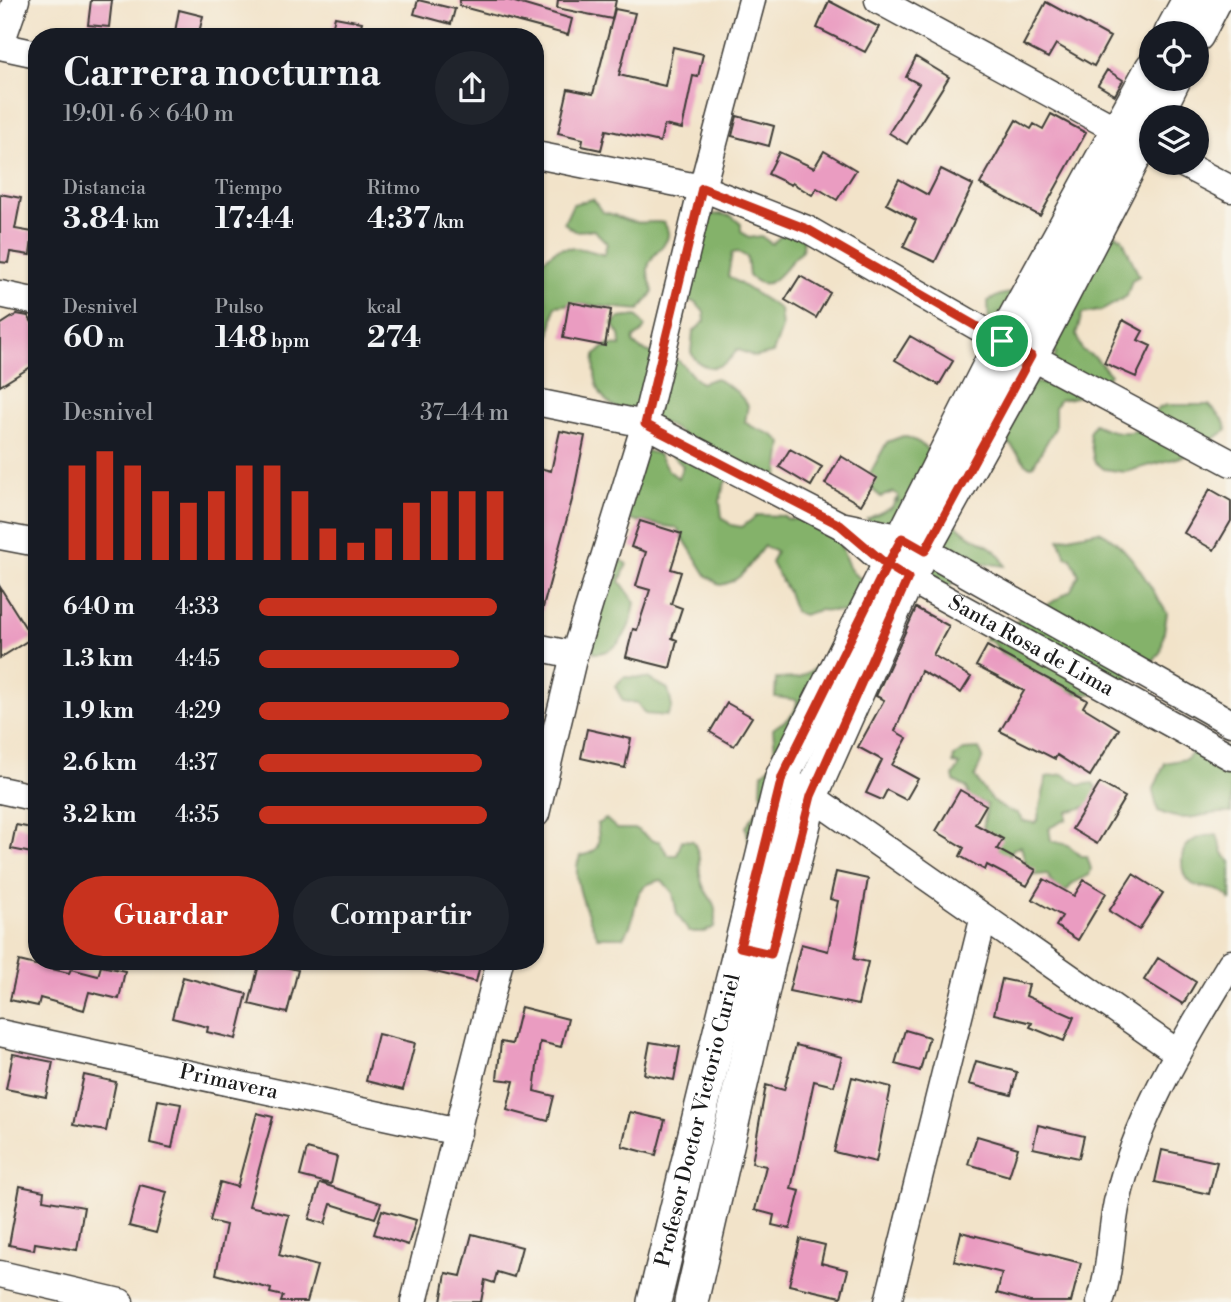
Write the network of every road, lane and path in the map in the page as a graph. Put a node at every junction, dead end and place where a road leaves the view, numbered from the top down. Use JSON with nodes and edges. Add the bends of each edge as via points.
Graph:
{"nodes":[{"id":1,"x":16,"y":0,"type":"edge"},
{"id":2,"x":752,"y":0,"type":"edge"},
{"id":3,"x":877,"y":0,"type":"edge"},
{"id":4,"x":1189,"y":0,"type":"edge"},
{"id":5,"x":1215,"y":0,"type":"edge"},
{"id":6,"x":1178,"y":21,"type":"edge"},
{"id":7,"x":1204,"y":21,"type":"edge"},
{"id":8,"x":0,"y":46,"type":"edge"},
{"id":9,"x":28,"y":52,"type":"edge"},
{"id":10,"x":1139,"y":130,"type":"edge"},
{"id":11,"x":1139,"y":138,"type":"edge"},
{"id":12,"x":1139,"y":140,"type":"edge"},
{"id":13,"x":544,"y":157,"type":"edge"},
{"id":14,"x":1204,"y":175,"type":"edge"},
{"id":15,"x":702,"y":188,"type":"junction"},
{"id":16,"x":1231,"y":189,"type":"edge"},
{"id":17,"x":0,"y":294,"type":"edge"},
{"id":18,"x":28,"y":300,"type":"edge"},
{"id":19,"x":1002,"y":341,"type":"junction"},
{"id":20,"x":1031,"y":356,"type":"junction"},
{"id":21,"x":544,"y":404,"type":"edge"},
{"id":22,"x":645,"y":424,"type":"junction"},
{"id":23,"x":1231,"y":463,"type":"edge"},
{"id":24,"x":0,"y":536,"type":"edge"},
{"id":25,"x":28,"y":541,"type":"edge"},
{"id":26,"x":906,"y":558,"type":"junction"},
{"id":27,"x":544,"y":649,"type":"edge"},
{"id":28,"x":575,"y":655,"type":"junction"},
{"id":29,"x":1231,"y":723,"type":"edge"},
{"id":30,"x":1231,"y":757,"type":"edge"},
{"id":31,"x":782,"y":777,"type":"junction"},
{"id":32,"x":544,"y":781,"type":"edge"},
{"id":33,"x":0,"y":790,"type":"edge"},
{"id":34,"x":28,"y":796,"type":"edge"},
{"id":35,"x":811,"y":796,"type":"junction"},
{"id":36,"x":983,"y":920,"type":"junction"},
{"id":37,"x":755,"y":950,"type":"junction"},
{"id":38,"x":1231,"y":963,"type":"edge"},
{"id":39,"x":498,"y":970,"type":"edge"},
{"id":40,"x":0,"y":1033,"type":"edge"},
{"id":41,"x":1178,"y":1053,"type":"junction"},
{"id":42,"x":458,"y":1132,"type":"junction"},
{"id":43,"x":0,"y":1274,"type":"edge"},
{"id":44,"x":120,"y":1302,"type":"edge"},
{"id":45,"x":414,"y":1302,"type":"edge"},
{"id":46,"x":654,"y":1302,"type":"edge"},
{"id":47,"x":691,"y":1302,"type":"edge"},
{"id":48,"x":888,"y":1302,"type":"edge"},
{"id":49,"x":1100,"y":1302,"type":"edge"}],
"edges":[{"from":1,"to":8,"type":"street"},
{"from":2,"to":15,"type":"street"},
{"from":3,"to":10,"type":"street"},
{"from":4,"to":6,"type":"main road"},
{"from":5,"to":7,"type":"main road"},
{"from":8,"to":9,"type":"street"},
{"from":11,"to":19,"type":"main road","name":"Profesor Doctor Victorio Curiel"},
{"from":12,"to":20,"type":"main road","name":"Profesor Doctor Victorio Curiel"},
{"from":13,"to":15,"type":"street"},
{"from":14,"to":16,"type":"street"},
{"from":15,"to":19,"type":"street","via":[[807,229]]},
{"from":15,"to":22,"type":"street"},
{"from":17,"to":18,"type":"street"},
{"from":19,"to":20,"type":"street"},
{"from":19,"to":26,"type":"main road","name":"Profesor Doctor Victorio Curiel"},
{"from":20,"to":23,"type":"street"},
{"from":20,"to":26,"type":"main road","name":"Profesor Doctor Victorio Curiel"},
{"from":21,"to":22,"type":"street"},
{"from":22,"to":26,"type":"street"},
{"from":22,"to":28,"type":"street"},
{"from":24,"to":25,"type":"street"},
{"from":26,"to":29,"type":"street"},
{"from":26,"to":30,"type":"street","name":"Santa Rosa de Lima"},
{"from":26,"to":31,"type":"main road","name":"Profesor Doctor Victorio Curiel"},
{"from":26,"to":35,"type":"main road","name":"Profesor Doctor Victorio Curiel"},
{"from":27,"to":28,"type":"street"},
{"from":28,"to":32,"type":"street"},
{"from":31,"to":35,"type":"street"},
{"from":31,"to":37,"type":"main road","name":"Profesor Doctor Victorio Curiel"},
{"from":33,"to":34,"type":"street"},
{"from":35,"to":36,"type":"street"},
{"from":35,"to":37,"type":"main road","name":"Profesor Doctor Victorio Curiel"},
{"from":36,"to":41,"type":"street"},
{"from":36,"to":48,"type":"street"},
{"from":37,"to":46,"type":"main road","name":"Profesor Doctor Victorio Curiel"},
{"from":37,"to":47,"type":"main road","name":"Profesor Doctor Victorio Curiel"},
{"from":38,"to":41,"type":"street"},
{"from":39,"to":42,"type":"street"},
{"from":40,"to":42,"type":"street","name":"Primavera"},
{"from":41,"to":49,"type":"street","via":[[1137,1136],[1117,1203]]},
{"from":42,"to":45,"type":"street"},
{"from":43,"to":44,"type":"street"}]}
